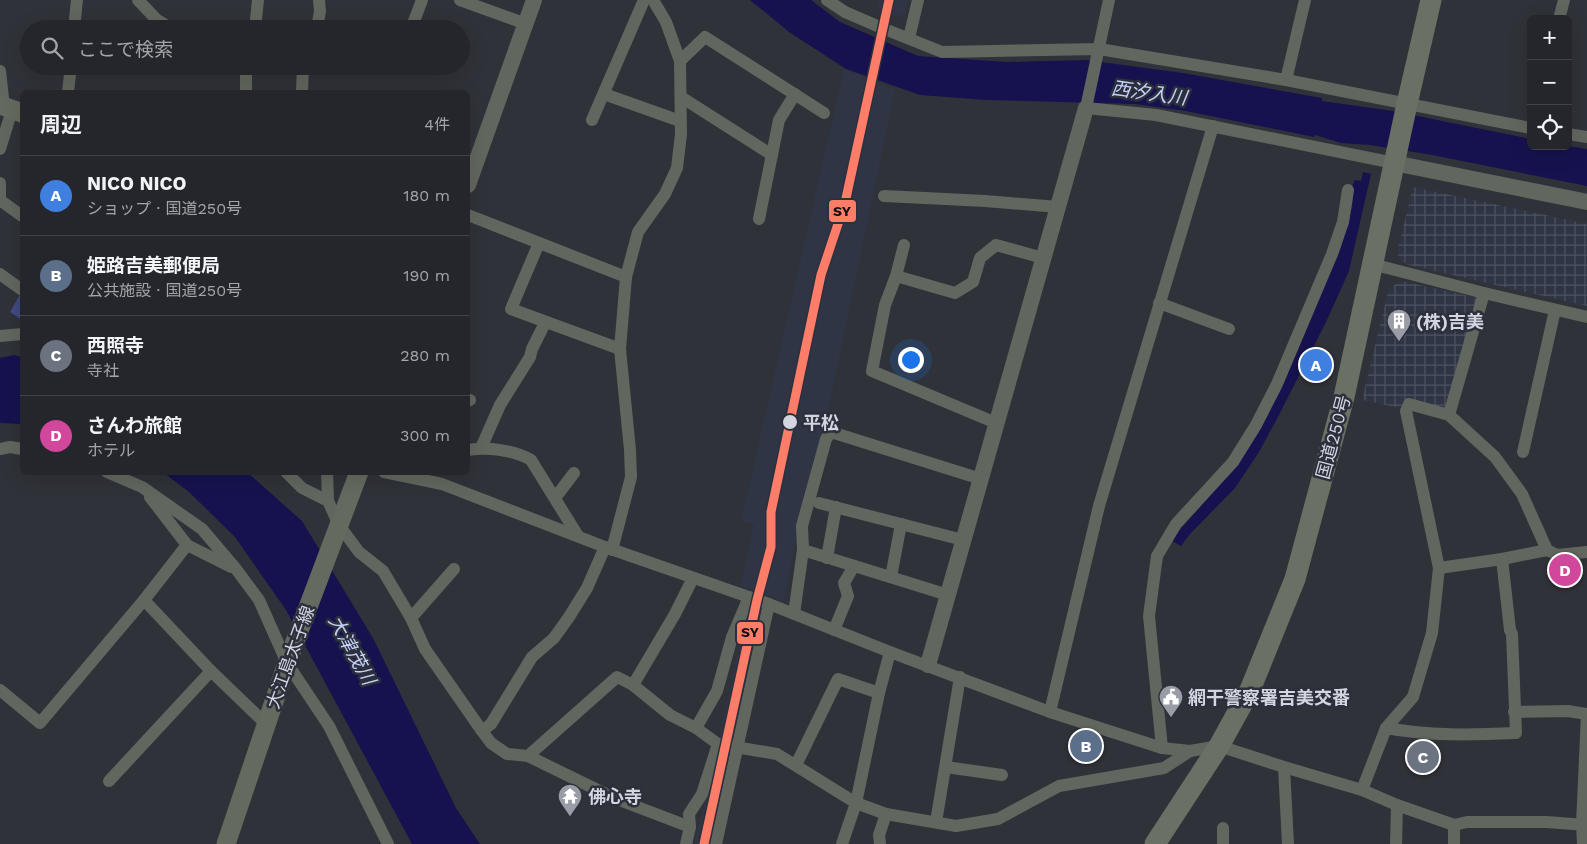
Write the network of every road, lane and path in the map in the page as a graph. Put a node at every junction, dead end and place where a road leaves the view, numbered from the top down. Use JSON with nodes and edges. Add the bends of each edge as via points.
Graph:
{"nodes":[{"id":1,"x":77,"y":0,"type":"edge"},
{"id":2,"x":138,"y":0,"type":"edge"},
{"id":3,"x":258,"y":0,"type":"edge"},
{"id":4,"x":319,"y":0,"type":"edge"},
{"id":5,"x":422,"y":0,"type":"edge"},
{"id":6,"x":460,"y":0,"type":"edge"},
{"id":7,"x":534,"y":0,"type":"edge"},
{"id":8,"x":644,"y":0,"type":"edge"},
{"id":9,"x":653,"y":0,"type":"edge"},
{"id":10,"x":827,"y":0,"type":"edge"},
{"id":11,"x":918,"y":0,"type":"edge"},
{"id":12,"x":1109,"y":0,"type":"edge"},
{"id":13,"x":1305,"y":0,"type":"edge"},
{"id":14,"x":1431,"y":0,"type":"edge"},
{"id":15,"x":1564,"y":0,"type":"edge"},
{"id":16,"x":848,"y":6,"type":"edge"},
{"id":17,"x":1560,"y":15,"type":"edge"},
{"id":18,"x":75,"y":20,"type":"edge"},
{"id":19,"x":157,"y":20,"type":"edge"},
{"id":20,"x":256,"y":20,"type":"edge"},
{"id":21,"x":318,"y":20,"type":"edge"},
{"id":22,"x":414,"y":20,"type":"edge"},
{"id":23,"x":526,"y":24,"type":"junction"},
{"id":24,"x":909,"y":38,"type":"junction"},
{"id":25,"x":1099,"y":49,"type":"junction"},
{"id":26,"x":680,"y":61,"type":"junction"},
{"id":27,"x":0,"y":71,"type":"edge"},
{"id":28,"x":70,"y":75,"type":"edge"},
{"id":29,"x":246,"y":75,"type":"edge"},
{"id":30,"x":303,"y":75,"type":"edge"},
{"id":31,"x":1286,"y":80,"type":"junction"},
{"id":32,"x":68,"y":90,"type":"edge"},
{"id":33,"x":246,"y":90,"type":"edge"},
{"id":34,"x":302,"y":90,"type":"edge"},
{"id":35,"x":604,"y":94,"type":"junction"},
{"id":36,"x":795,"y":94,"type":"junction"},
{"id":37,"x":681,"y":97,"type":"junction"},
{"id":38,"x":1406,"y":104,"type":"junction"},
{"id":39,"x":1086,"y":108,"type":"junction"},
{"id":40,"x":10,"y":109,"type":"edge"},
{"id":41,"x":824,"y":113,"type":"dead end"},
{"id":42,"x":592,"y":120,"type":"dead end"},
{"id":43,"x":680,"y":121,"type":"junction"},
{"id":44,"x":1213,"y":126,"type":"junction"},
{"id":45,"x":1527,"y":127,"type":"edge"},
{"id":46,"x":1572,"y":135,"type":"edge"},
{"id":47,"x":1587,"y":137,"type":"edge"},
{"id":48,"x":0,"y":149,"type":"edge"},
{"id":49,"x":772,"y":155,"type":"junction"},
{"id":50,"x":1394,"y":163,"type":"junction"},
{"id":51,"x":470,"y":179,"type":"edge"},
{"id":52,"x":0,"y":183,"type":"edge"},
{"id":53,"x":1348,"y":190,"type":"dead end"},
{"id":54,"x":884,"y":196,"type":"dead end"},
{"id":55,"x":1587,"y":202,"type":"edge"},
{"id":56,"x":1058,"y":207,"type":"junction"},
{"id":57,"x":20,"y":215,"type":"edge"},
{"id":58,"x":470,"y":216,"type":"edge"},
{"id":59,"x":759,"y":219,"type":"dead end"},
{"id":60,"x":540,"y":243,"type":"junction"},
{"id":61,"x":904,"y":245,"type":"dead end"},
{"id":62,"x":1043,"y":258,"type":"junction"},
{"id":63,"x":1372,"y":264,"type":"junction"},
{"id":64,"x":0,"y":274,"type":"edge"},
{"id":65,"x":896,"y":276,"type":"junction"},
{"id":66,"x":626,"y":277,"type":"junction"},
{"id":67,"x":20,"y":289,"type":"edge"},
{"id":68,"x":1484,"y":293,"type":"junction"},
{"id":69,"x":1160,"y":303,"type":"junction"},
{"id":70,"x":1555,"y":310,"type":"junction"},
{"id":71,"x":1587,"y":317,"type":"edge"},
{"id":72,"x":545,"y":323,"type":"junction"},
{"id":73,"x":1229,"y":329,"type":"dead end"},
{"id":74,"x":20,"y":334,"type":"edge"},
{"id":75,"x":0,"y":336,"type":"edge"},
{"id":76,"x":620,"y":349,"type":"junction"},
{"id":77,"x":1449,"y":415,"type":"junction"},
{"id":78,"x":996,"y":423,"type":"junction"},
{"id":79,"x":482,"y":448,"type":"junction"},
{"id":80,"x":0,"y":449,"type":"edge"},
{"id":81,"x":20,"y":449,"type":"edge"},
{"id":82,"x":470,"y":450,"type":"edge"},
{"id":83,"x":1523,"y":452,"type":"dead end"},
{"id":84,"x":574,"y":473,"type":"dead end"},
{"id":85,"x":114,"y":475,"type":"edge"},
{"id":86,"x":289,"y":475,"type":"edge"},
{"id":87,"x":327,"y":475,"type":"edge"},
{"id":88,"x":359,"y":475,"type":"edge"},
{"id":89,"x":412,"y":475,"type":"edge"},
{"id":90,"x":440,"y":478,"type":"edge"},
{"id":91,"x":981,"y":478,"type":"junction"},
{"id":92,"x":142,"y":487,"type":"junction"},
{"id":93,"x":555,"y":498,"type":"junction"},
{"id":94,"x":328,"y":501,"type":"junction"},
{"id":95,"x":819,"y":503,"type":"dead end"},
{"id":96,"x":836,"y":507,"type":"junction"},
{"id":97,"x":901,"y":524,"type":"junction"},
{"id":98,"x":337,"y":529,"type":"junction"},
{"id":99,"x":578,"y":536,"type":"junction"},
{"id":100,"x":963,"y":540,"type":"junction"},
{"id":101,"x":187,"y":545,"type":"junction"},
{"id":102,"x":609,"y":548,"type":"junction"},
{"id":103,"x":803,"y":550,"type":"junction"},
{"id":104,"x":1548,"y":550,"type":"junction"},
{"id":105,"x":1587,"y":552,"type":"edge"},
{"id":106,"x":827,"y":558,"type":"junction"},
{"id":107,"x":1502,"y":559,"type":"junction"},
{"id":108,"x":854,"y":566,"type":"junction"},
{"id":109,"x":1439,"y":568,"type":"junction"},
{"id":110,"x":236,"y":569,"type":"junction"},
{"id":111,"x":454,"y":570,"type":"dead end"},
{"id":112,"x":891,"y":577,"type":"junction"},
{"id":113,"x":693,"y":578,"type":"junction"},
{"id":114,"x":948,"y":595,"type":"junction"},
{"id":115,"x":749,"y":598,"type":"junction"},
{"id":116,"x":144,"y":600,"type":"junction"},
{"id":117,"x":769,"y":604,"type":"junction"},
{"id":118,"x":794,"y":614,"type":"junction"},
{"id":119,"x":411,"y":618,"type":"junction"},
{"id":120,"x":834,"y":630,"type":"junction"},
{"id":121,"x":890,"y":652,"type":"junction"},
{"id":122,"x":290,"y":657,"type":"junction"},
{"id":123,"x":928,"y":665,"type":"junction"},
{"id":124,"x":211,"y":671,"type":"junction"},
{"id":125,"x":960,"y":677,"type":"junction"},
{"id":126,"x":633,"y":685,"type":"junction"},
{"id":127,"x":0,"y":690,"type":"edge"},
{"id":128,"x":879,"y":693,"type":"junction"},
{"id":129,"x":1050,"y":712,"type":"junction"},
{"id":130,"x":1514,"y":712,"type":"junction"},
{"id":131,"x":1587,"y":714,"type":"edge"},
{"id":132,"x":266,"y":724,"type":"junction"},
{"id":133,"x":696,"y":728,"type":"junction"},
{"id":134,"x":1386,"y":728,"type":"junction"},
{"id":135,"x":482,"y":731,"type":"junction"},
{"id":136,"x":718,"y":744,"type":"junction"},
{"id":137,"x":1219,"y":746,"type":"junction"},
{"id":138,"x":736,"y":748,"type":"junction"},
{"id":139,"x":1162,"y":748,"type":"junction"},
{"id":140,"x":1190,"y":751,"type":"junction"},
{"id":141,"x":528,"y":756,"type":"junction"},
{"id":142,"x":796,"y":765,"type":"junction"},
{"id":143,"x":946,"y":767,"type":"junction"},
{"id":144,"x":1284,"y":767,"type":"junction"},
{"id":145,"x":1002,"y":775,"type":"dead end"},
{"id":146,"x":109,"y":781,"type":"dead end"},
{"id":147,"x":1362,"y":790,"type":"junction"},
{"id":148,"x":856,"y":803,"type":"junction"},
{"id":149,"x":1396,"y":805,"type":"junction"},
{"id":150,"x":238,"y":809,"type":"junction"},
{"id":151,"x":886,"y":814,"type":"junction"},
{"id":152,"x":936,"y":822,"type":"junction"},
{"id":153,"x":1585,"y":824,"type":"edge"},
{"id":154,"x":1454,"y":825,"type":"junction"},
{"id":155,"x":690,"y":827,"type":"junction"},
{"id":156,"x":1223,"y":828,"type":"dead end"},
{"id":157,"x":226,"y":844,"type":"edge"},
{"id":158,"x":233,"y":844,"type":"edge"},
{"id":159,"x":388,"y":844,"type":"edge"},
{"id":160,"x":686,"y":844,"type":"edge"},
{"id":161,"x":716,"y":844,"type":"edge"},
{"id":162,"x":842,"y":844,"type":"edge"},
{"id":163,"x":880,"y":844,"type":"edge"},
{"id":164,"x":1155,"y":844,"type":"edge"},
{"id":165,"x":1223,"y":844,"type":"edge"},
{"id":166,"x":1288,"y":844,"type":"edge"},
{"id":167,"x":1396,"y":844,"type":"edge"},
{"id":168,"x":1454,"y":844,"type":"edge"},
{"id":169,"x":1583,"y":844,"type":"edge"}],
"edges":[{"from":1,"to":18,"type":"street"},
{"from":2,"to":19,"type":"street"},
{"from":3,"to":20,"type":"street"},
{"from":4,"to":21,"type":"street"},
{"from":5,"to":22,"type":"street"},
{"from":6,"to":23,"type":"street"},
{"from":7,"to":23,"type":"street"},
{"from":8,"to":35,"type":"street"},
{"from":9,"to":26,"type":"street","via":[[666,22]]},
{"from":10,"to":16,"type":"street"},
{"from":11,"to":24,"type":"street"},
{"from":12,"to":25,"type":"street"},
{"from":13,"to":31,"type":"street"},
{"from":14,"to":38,"type":"highway","name":"国道250号"},
{"from":15,"to":17,"type":"street"},
{"from":16,"to":24,"type":"street","via":[[882,28]]},
{"from":23,"to":51,"type":"street"},
{"from":24,"to":25,"type":"street","via":[[942,52]]},
{"from":25,"to":31,"type":"street"},
{"from":25,"to":39,"type":"street"},
{"from":26,"to":36,"type":"street","via":[[705,37]]},
{"from":26,"to":37,"type":"street"},
{"from":27,"to":40,"type":"street"},
{"from":28,"to":32,"type":"street"},
{"from":29,"to":33,"type":"street"},
{"from":30,"to":34,"type":"street"},
{"from":31,"to":38,"type":"street"},
{"from":35,"to":42,"type":"street"},
{"from":35,"to":43,"type":"street"},
{"from":36,"to":41,"type":"street"},
{"from":36,"to":49,"type":"street","via":[[779,120]]},
{"from":37,"to":43,"type":"street"},
{"from":37,"to":49,"type":"street"},
{"from":38,"to":45,"type":"street"},
{"from":38,"to":50,"type":"highway","name":"国道250号"},
{"from":39,"to":44,"type":"street","via":[[1156,115]]},
{"from":39,"to":56,"type":"street"},
{"from":40,"to":48,"type":"street"},
{"from":43,"to":66,"type":"street","via":[[677,168],[665,194],[638,232]]},
{"from":44,"to":50,"type":"street"},
{"from":44,"to":69,"type":"street"},
{"from":46,"to":47,"type":"street"},
{"from":49,"to":59,"type":"street"},
{"from":50,"to":55,"type":"street"},
{"from":50,"to":63,"type":"highway","name":"国道250号"},
{"from":52,"to":57,"type":"street","via":[[0,200]]},
{"from":53,"to":139,"type":"street","via":[[1344,222],[1332,254],[1277,384],[1256,425],[1233,462],[1176,524],[1157,556],[1149,616]]},
{"from":54,"to":56,"type":"street"},
{"from":56,"to":62,"type":"street"},
{"from":58,"to":60,"type":"street"},
{"from":60,"to":66,"type":"street"},
{"from":60,"to":72,"type":"street","via":[[511,309]]},
{"from":61,"to":65,"type":"street"},
{"from":62,"to":65,"type":"street","via":[[996,245],[980,258],[973,282],[955,293]]},
{"from":62,"to":78,"type":"street"},
{"from":63,"to":68,"type":"street"},
{"from":63,"to":137,"type":"highway","name":"国道250号","via":[[1344,397],[1295,579],[1250,690]]},
{"from":64,"to":67,"type":"street"},
{"from":65,"to":78,"type":"street","via":[[885,305],[872,371]]},
{"from":66,"to":76,"type":"street"},
{"from":68,"to":70,"type":"street"},
{"from":68,"to":77,"type":"street"},
{"from":69,"to":73,"type":"street"},
{"from":69,"to":129,"type":"street","via":[[1099,506]]},
{"from":70,"to":71,"type":"street"},
{"from":70,"to":83,"type":"street"},
{"from":72,"to":76,"type":"street"},
{"from":72,"to":79,"type":"street","via":[[530,357],[500,405]]},
{"from":74,"to":75,"type":"street"},
{"from":76,"to":102,"type":"street","via":[[631,477]]},
{"from":77,"to":104,"type":"street","via":[[1495,457],[1522,494]]},
{"from":77,"to":109,"type":"street","via":[[1409,404],[1406,411]]},
{"from":78,"to":91,"type":"street"},
{"from":79,"to":82,"type":"street"},
{"from":79,"to":93,"type":"street","via":[[522,455],[531,460]]},
{"from":80,"to":81,"type":"street"},
{"from":84,"to":93,"type":"street"},
{"from":85,"to":92,"type":"street"},
{"from":86,"to":94,"type":"street","via":[[302,488]]},
{"from":87,"to":94,"type":"street"},
{"from":88,"to":98,"type":"main road","name":"大江島太子線"},
{"from":89,"to":90,"type":"street"},
{"from":90,"to":99,"type":"street"},
{"from":91,"to":100,"type":"street"},
{"from":91,"to":103,"type":"street","via":[[831,432],[826,439],[802,526]]},
{"from":92,"to":101,"type":"street"},
{"from":92,"to":110,"type":"street","via":[[202,529]]},
{"from":93,"to":99,"type":"street"},
{"from":94,"to":98,"type":"street"},
{"from":95,"to":96,"type":"street"},
{"from":96,"to":97,"type":"street"},
{"from":96,"to":106,"type":"street"},
{"from":97,"to":100,"type":"street"},
{"from":97,"to":112,"type":"street"},
{"from":98,"to":119,"type":"street","via":[[383,571]]},
{"from":98,"to":122,"type":"main road","name":"大江島太子線"},
{"from":99,"to":102,"type":"street"},
{"from":100,"to":114,"type":"street"},
{"from":101,"to":110,"type":"street"},
{"from":101,"to":116,"type":"street"},
{"from":102,"to":113,"type":"street"},
{"from":102,"to":135,"type":"street","via":[[569,618],[554,638],[532,657],[491,724]]},
{"from":103,"to":106,"type":"street"},
{"from":103,"to":118,"type":"street"},
{"from":104,"to":105,"type":"street","via":[[1557,555]]},
{"from":104,"to":107,"type":"street"},
{"from":106,"to":108,"type":"street"},
{"from":107,"to":109,"type":"street"},
{"from":107,"to":130,"type":"street","via":[[1512,634]]},
{"from":108,"to":112,"type":"street"},
{"from":108,"to":120,"type":"street","via":[[844,583],[848,596]]},
{"from":109,"to":134,"type":"street","via":[[1432,633],[1413,697]]},
{"from":110,"to":122,"type":"street","via":[[259,600]]},
{"from":111,"to":119,"type":"street"},
{"from":112,"to":114,"type":"street"},
{"from":113,"to":115,"type":"street"},
{"from":113,"to":126,"type":"street"},
{"from":114,"to":123,"type":"street"},
{"from":115,"to":117,"type":"street"},
{"from":115,"to":133,"type":"street","via":[[732,637],[718,691]]},
{"from":116,"to":124,"type":"street"},
{"from":116,"to":127,"type":"street","via":[[40,723]]},
{"from":117,"to":118,"type":"street"},
{"from":117,"to":138,"type":"street"},
{"from":118,"to":120,"type":"street"},
{"from":119,"to":135,"type":"street","via":[[425,649]]},
{"from":120,"to":121,"type":"street"},
{"from":121,"to":123,"type":"street"},
{"from":121,"to":128,"type":"street"},
{"from":122,"to":132,"type":"main road","name":"大江島太子線"},
{"from":122,"to":159,"type":"street","via":[[329,726]]},
{"from":123,"to":125,"type":"street"},
{"from":124,"to":132,"type":"street"},
{"from":124,"to":146,"type":"street"},
{"from":125,"to":129,"type":"street"},
{"from":125,"to":143,"type":"street"},
{"from":126,"to":133,"type":"street","via":[[670,715]]},
{"from":126,"to":141,"type":"street","via":[[617,677]]},
{"from":128,"to":142,"type":"street","via":[[838,679]]},
{"from":128,"to":148,"type":"street"},
{"from":129,"to":139,"type":"street"},
{"from":130,"to":131,"type":"street"},
{"from":130,"to":134,"type":"street","via":[[1516,733],[1415,734]]},
{"from":131,"to":153,"type":"street"},
{"from":132,"to":150,"type":"main road","name":"大江島太子線"},
{"from":133,"to":136,"type":"street"},
{"from":134,"to":147,"type":"street"},
{"from":135,"to":141,"type":"street","via":[[491,743],[507,754]]},
{"from":136,"to":138,"type":"street"},
{"from":136,"to":155,"type":"street","via":[[702,794],[689,814]]},
{"from":137,"to":140,"type":"street"},
{"from":137,"to":144,"type":"street"},
{"from":137,"to":164,"type":"highway","name":"国道250号"},
{"from":138,"to":142,"type":"street","via":[[777,754]]},
{"from":138,"to":161,"type":"street"},
{"from":139,"to":140,"type":"street"},
{"from":140,"to":152,"type":"street","via":[[1164,768],[1059,786],[998,819],[956,826]]},
{"from":141,"to":155,"type":"street","via":[[614,798]]},
{"from":142,"to":148,"type":"street"},
{"from":143,"to":145,"type":"street"},
{"from":143,"to":152,"type":"street"},
{"from":144,"to":147,"type":"street"},
{"from":144,"to":166,"type":"street"},
{"from":147,"to":149,"type":"street"},
{"from":148,"to":151,"type":"street"},
{"from":148,"to":162,"type":"street"},
{"from":149,"to":154,"type":"street"},
{"from":149,"to":167,"type":"street"},
{"from":150,"to":157,"type":"main road","name":"大江島太子線"},
{"from":150,"to":158,"type":"main road"},
{"from":151,"to":152,"type":"street"},
{"from":151,"to":163,"type":"street","via":[[879,835]]},
{"from":153,"to":154,"type":"street","via":[[1467,822]]},
{"from":153,"to":169,"type":"street"},
{"from":154,"to":168,"type":"street"},
{"from":155,"to":160,"type":"street"},
{"from":156,"to":165,"type":"street"}]}
